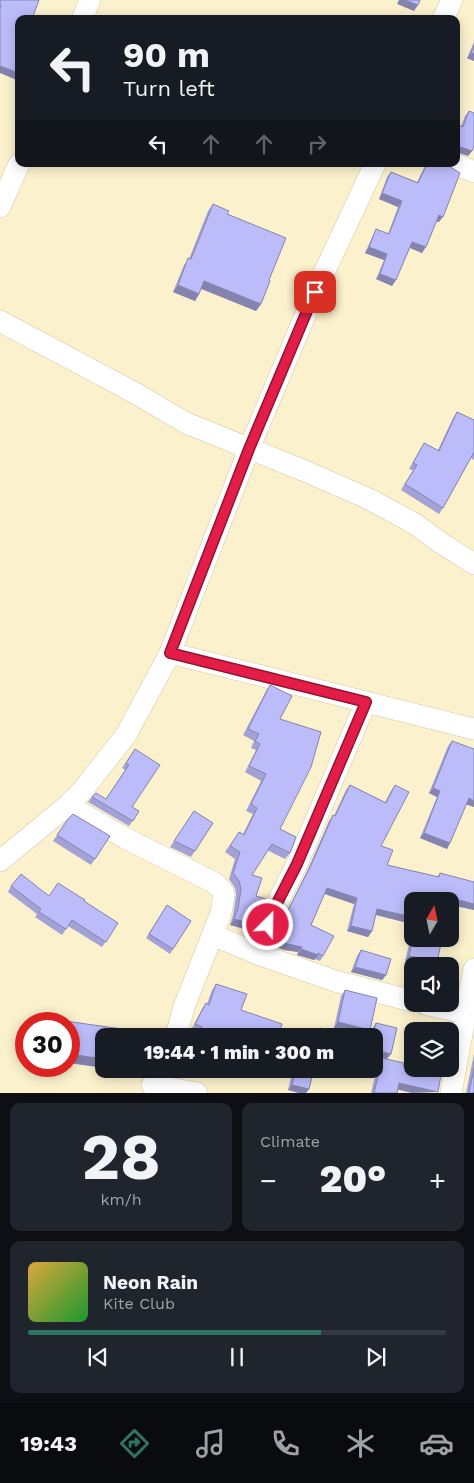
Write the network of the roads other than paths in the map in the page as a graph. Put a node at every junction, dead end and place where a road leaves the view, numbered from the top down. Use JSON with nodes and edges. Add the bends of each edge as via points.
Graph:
{"nodes":[{"id":1,"x":90,"y":0,"type":"edge"},
{"id":2,"x":452,"y":0,"type":"edge"},
{"id":3,"x":84,"y":15,"type":"edge"},
{"id":4,"x":445,"y":15,"type":"edge"},
{"id":5,"x":460,"y":166,"type":"edge"},
{"id":6,"x":18,"y":167,"type":"edge"},
{"id":7,"x":374,"y":167,"type":"edge"},
{"id":8,"x":474,"y":172,"type":"edge"},
{"id":9,"x":0,"y":207,"type":"edge"},
{"id":10,"x":0,"y":321,"type":"edge"},
{"id":11,"x":249,"y":449,"type":"junction"},
{"id":12,"x":474,"y":564,"type":"edge"},
{"id":13,"x":170,"y":653,"type":"junction"},
{"id":14,"x":366,"y":702,"type":"junction"},
{"id":15,"x":474,"y":729,"type":"edge"},
{"id":16,"x":68,"y":805,"type":"junction"},
{"id":17,"x":0,"y":861,"type":"edge"},
{"id":18,"x":213,"y":935,"type":"junction"},
{"id":19,"x":258,"y":954,"type":"junction"},
{"id":20,"x":474,"y":969,"type":"edge"},
{"id":21,"x":404,"y":999,"type":"edge"},
{"id":22,"x":459,"y":1012,"type":"edge"},
{"id":23,"x":465,"y":1013,"type":"junction"},
{"id":24,"x":178,"y":1028,"type":"edge"},
{"id":25,"x":164,"y":1081,"type":"edge"},
{"id":26,"x":197,"y":1093,"type":"edge"},
{"id":27,"x":451,"y":1093,"type":"edge"}],
"edges":[{"from":1,"to":3,"type":"street"},
{"from":2,"to":4,"type":"street"},
{"from":5,"to":8,"type":"street"},
{"from":6,"to":9,"type":"street"},
{"from":7,"to":11,"type":"street","via":[[315,292]]},
{"from":10,"to":11,"type":"street","via":[[186,423]]},
{"from":11,"to":12,"type":"street","via":[[371,500],[415,524]]},
{"from":11,"to":13,"type":"street"},
{"from":13,"to":14,"type":"street"},
{"from":13,"to":16,"type":"street","via":[[126,735]]},
{"from":14,"to":15,"type":"street"},
{"from":14,"to":19,"type":"street","via":[[297,864],[270,917]]},
{"from":16,"to":17,"type":"street"},
{"from":16,"to":18,"type":"street","via":[[217,885],[224,894]]},
{"from":18,"to":19,"type":"street"},
{"from":18,"to":24,"type":"street"},
{"from":19,"to":21,"type":"street","via":[[335,981]]},
{"from":20,"to":23,"type":"street"},
{"from":22,"to":23,"type":"street"},
{"from":23,"to":27,"type":"street"},
{"from":25,"to":26,"type":"street"}]}
